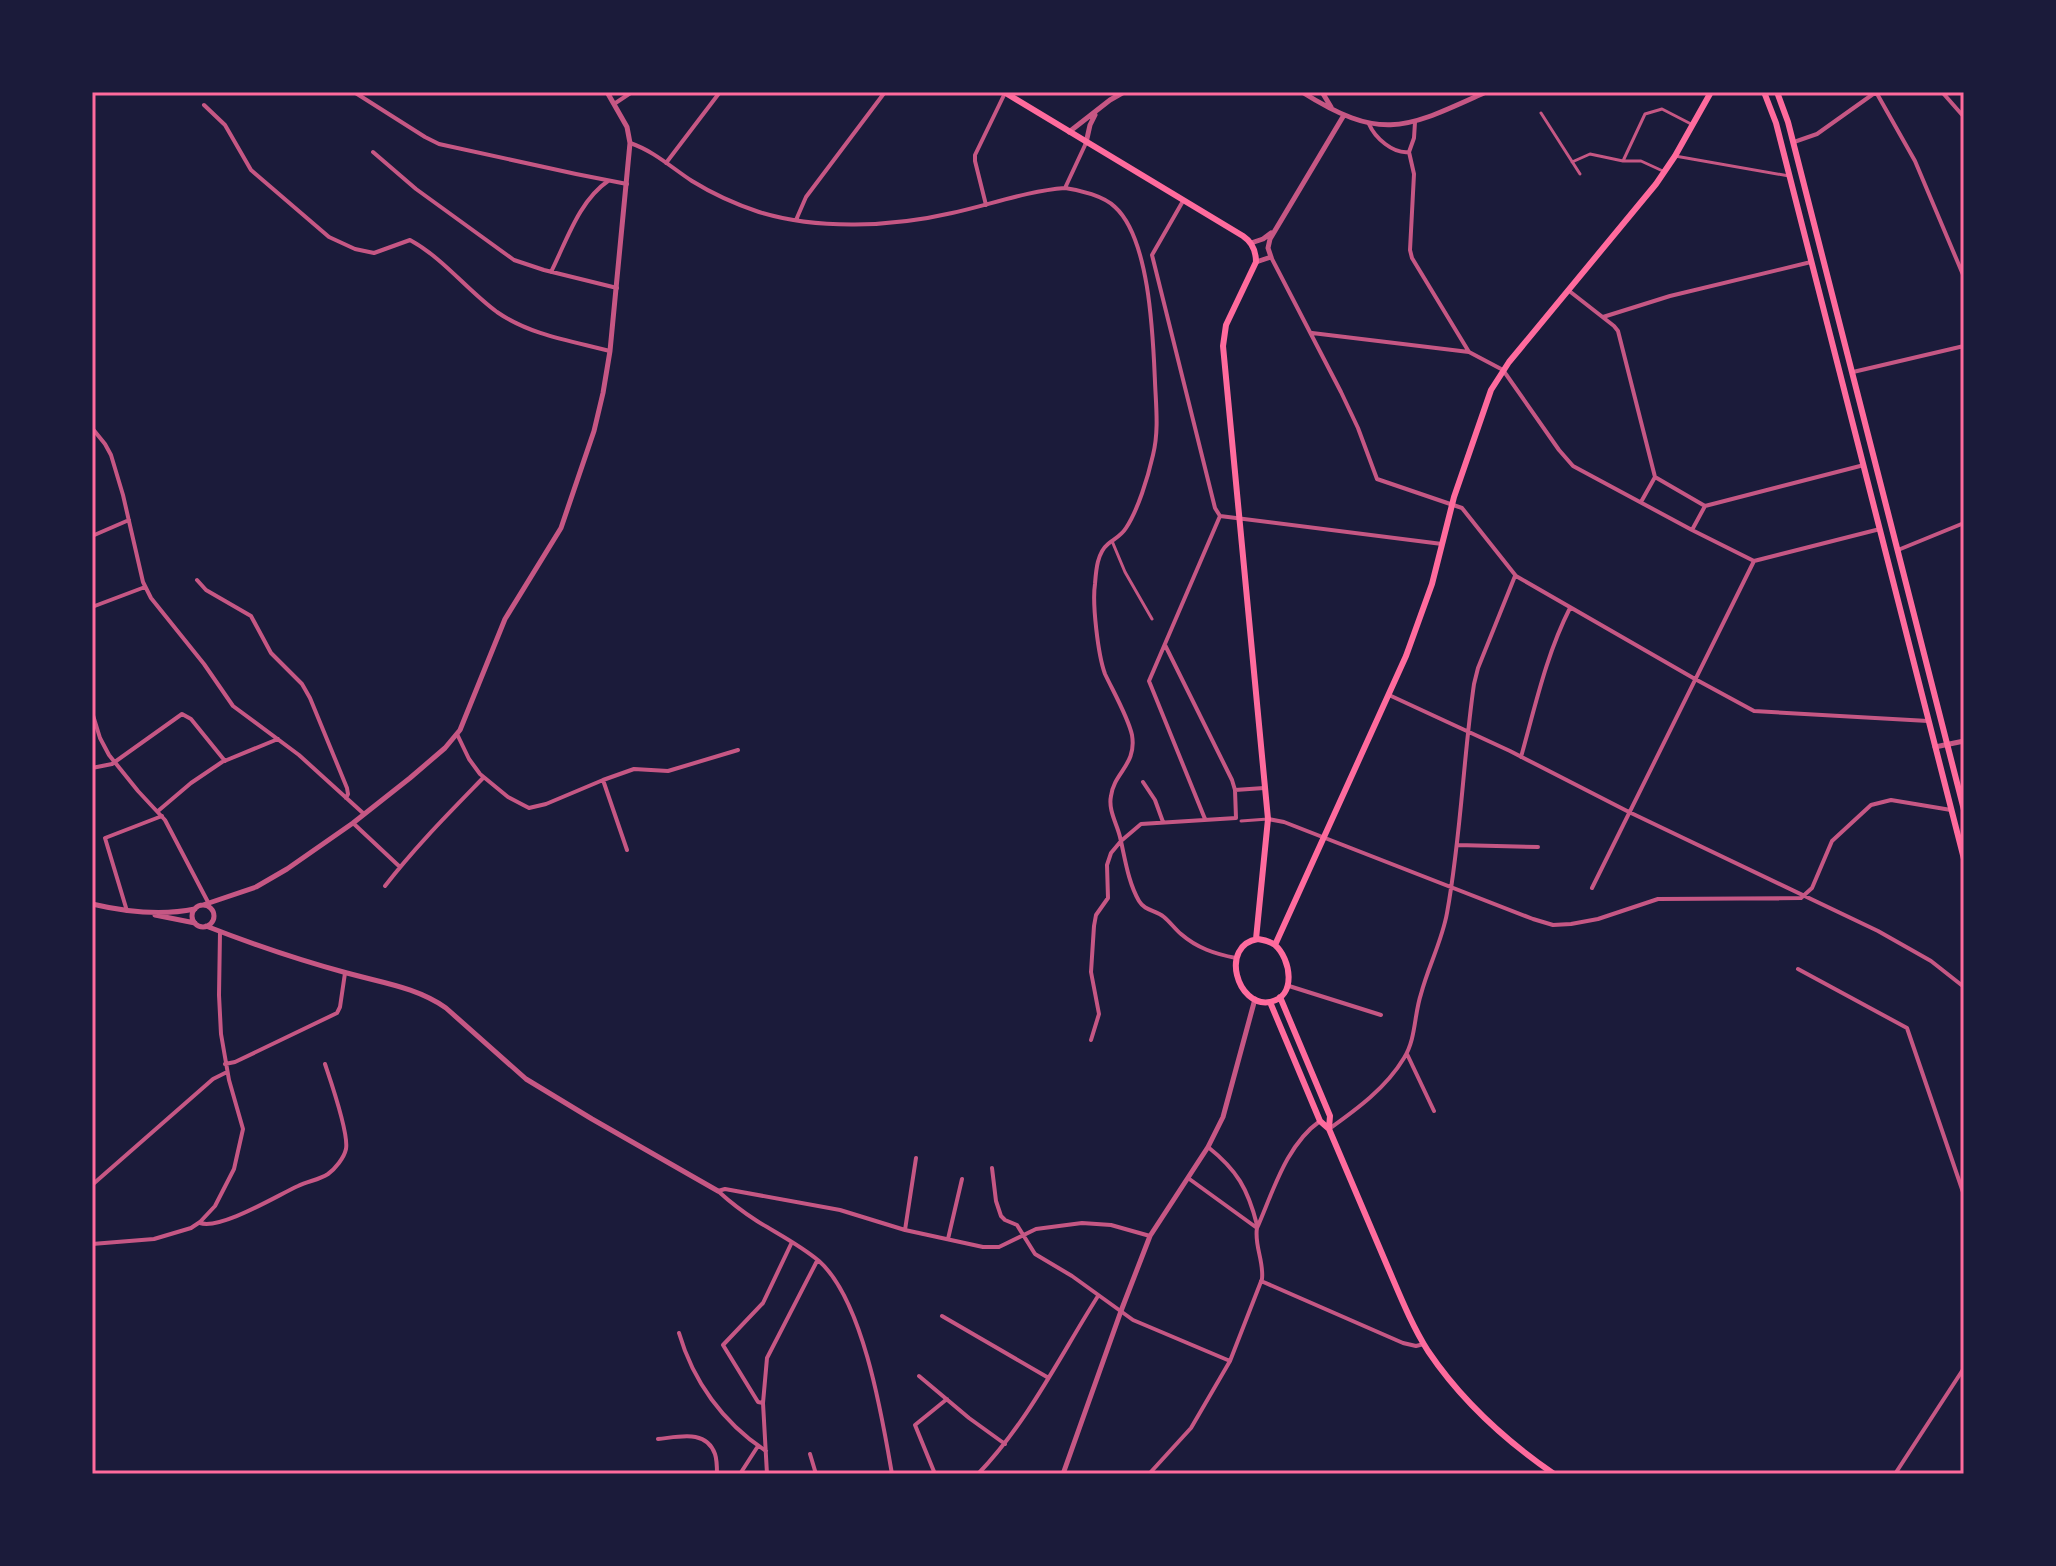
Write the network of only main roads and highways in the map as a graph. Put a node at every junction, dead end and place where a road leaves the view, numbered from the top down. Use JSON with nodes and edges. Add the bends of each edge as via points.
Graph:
{"nodes":[{"id":1,"x":1004,"y":92,"type":"edge"},
{"id":2,"x":1711,"y":92,"type":"edge"},
{"id":3,"x":1764,"y":92,"type":"edge"},
{"id":4,"x":1777,"y":92,"type":"edge"},
{"id":5,"x":1964,"y":810,"type":"edge"},
{"id":6,"x":1964,"y":859,"type":"edge"},
{"id":7,"x":1256,"y":939,"type":"junction"},
{"id":8,"x":1275,"y":945,"type":"junction"},
{"id":9,"x":1280,"y":997,"type":"junction"},
{"id":10,"x":1270,"y":1002,"type":"junction"},
{"id":11,"x":1329,"y":1129,"type":"junction"},
{"id":12,"x":1554,"y":1474,"type":"edge"}],
"edges":[{"from":1,"to":7,"type":"main road","via":[[1243,236],[1255,252],[1256,262],[1223,340],[1268,819]]},
{"from":2,"to":8,"type":"main road","via":[[1665,172],[1491,390],[1406,656]]},
{"from":3,"to":6,"type":"main road"},
{"from":4,"to":5,"type":"main road"},
{"from":7,"to":8,"type":"main road"},
{"from":7,"to":10,"type":"main road","via":[[1243,945],[1236,968],[1248,993]]},
{"from":8,"to":9,"type":"main road","via":[[1289,976]]},
{"from":9,"to":10,"type":"main road"},
{"from":9,"to":11,"type":"main road","via":[[1330,1116]]},
{"from":10,"to":11,"type":"main road","via":[[1320,1121]]},
{"from":11,"to":12,"type":"main road","via":[[1424,1344],[1468,1402]]}]}
